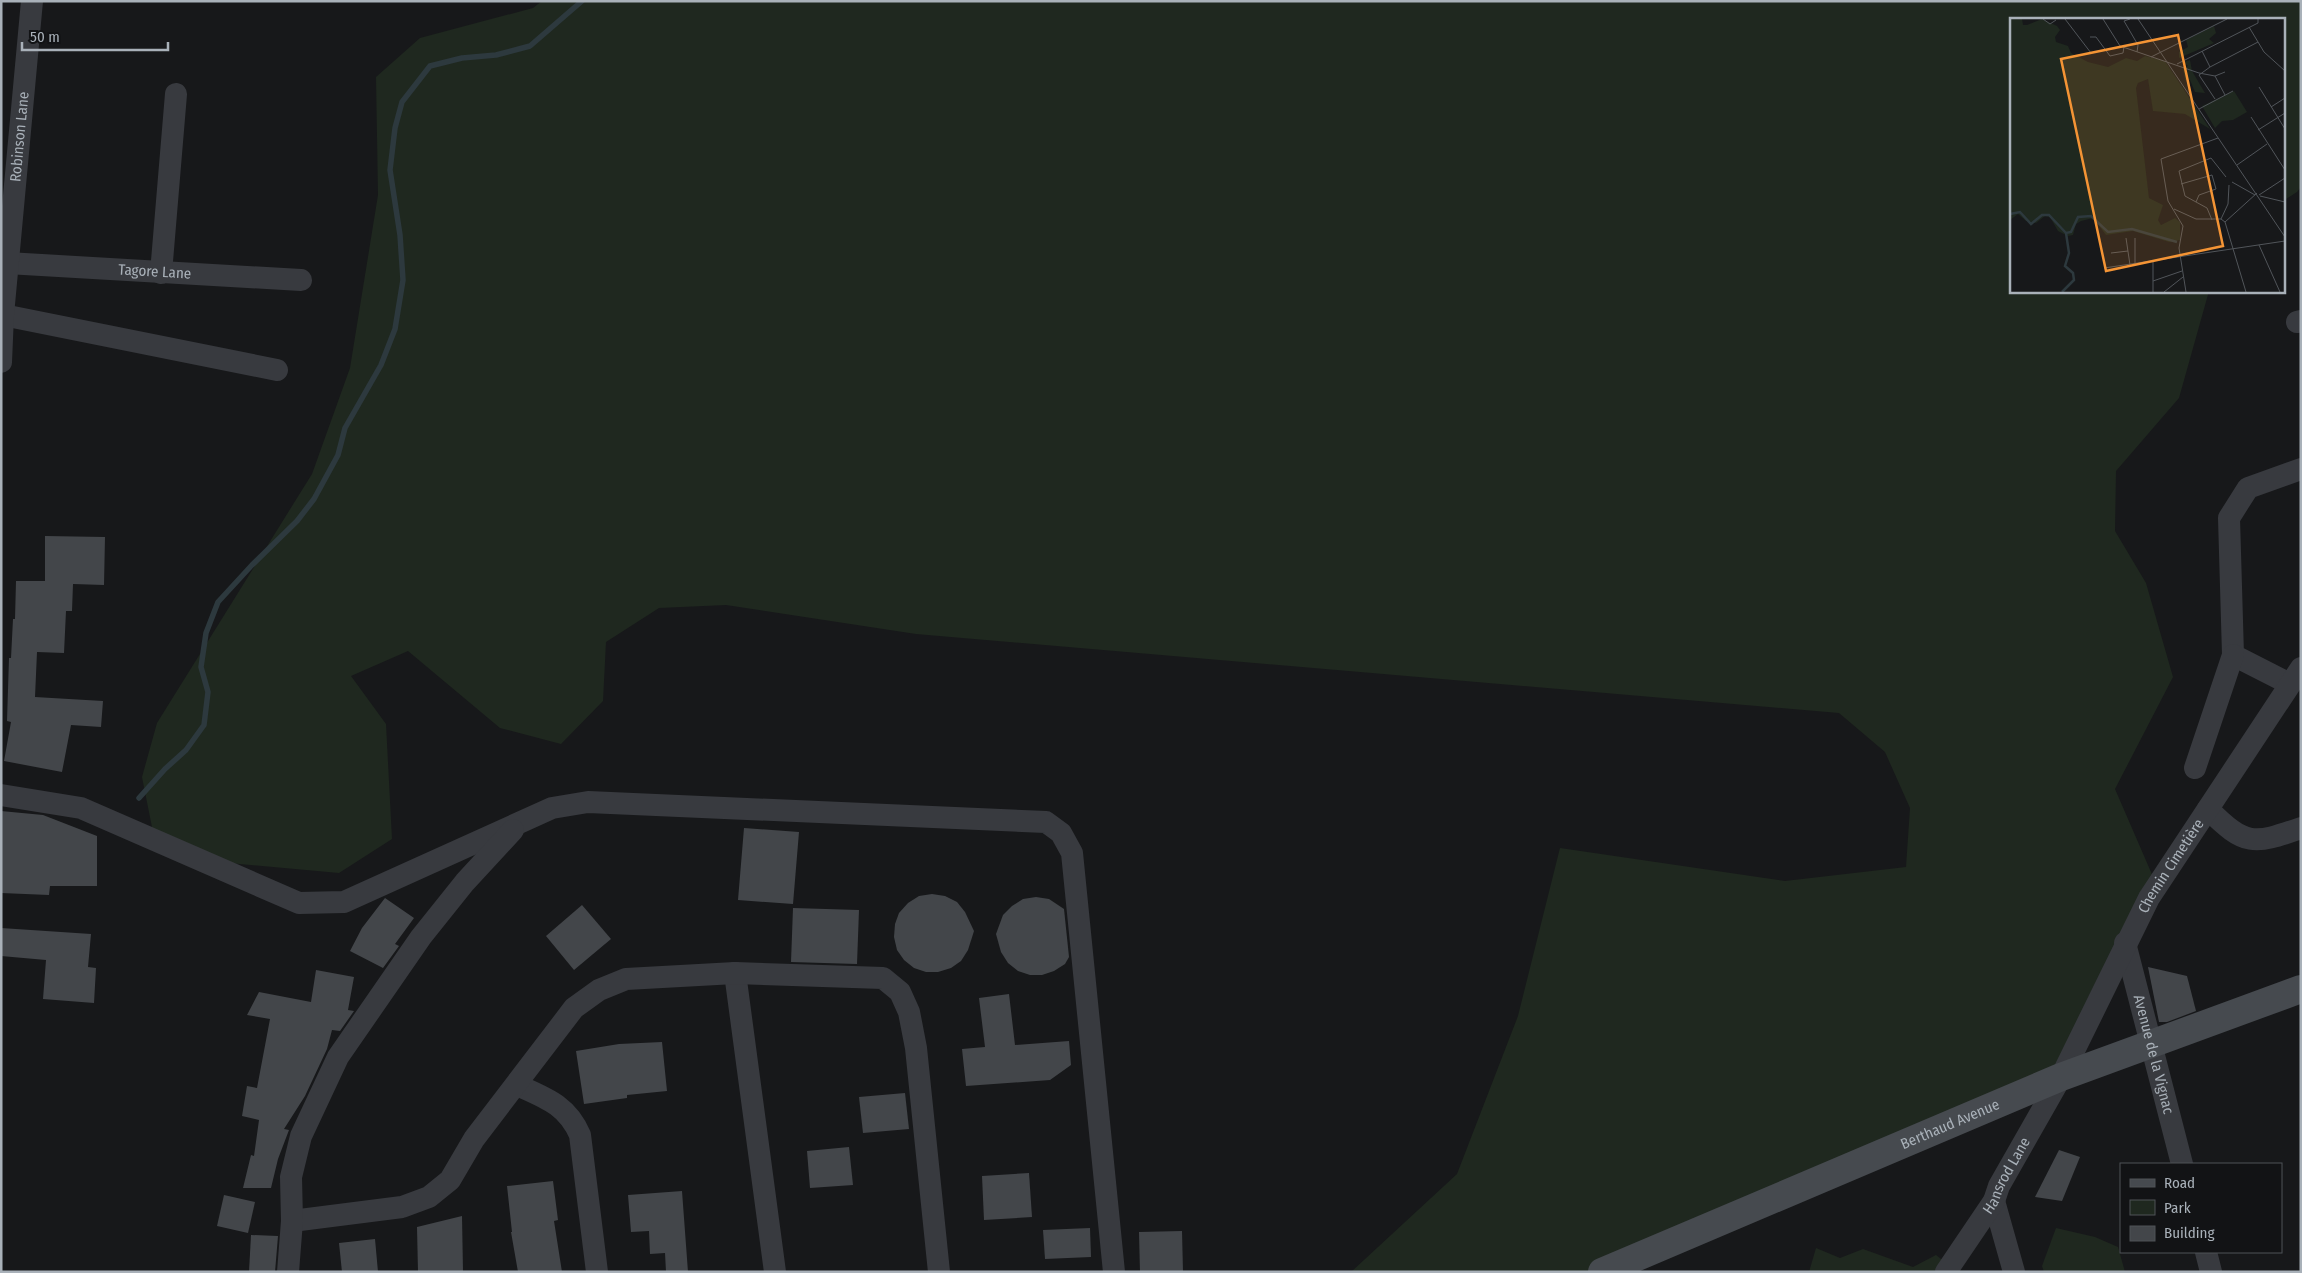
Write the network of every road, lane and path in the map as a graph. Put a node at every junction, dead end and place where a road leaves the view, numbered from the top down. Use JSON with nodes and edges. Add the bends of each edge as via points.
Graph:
{"nodes":[{"id":1,"x":32,"y":1,"type":"edge"},
{"id":2,"x":176,"y":94,"type":"dead end"},
{"id":3,"x":8,"y":263,"type":"junction"},
{"id":4,"x":161,"y":273,"type":"junction"},
{"id":5,"x":301,"y":280,"type":"dead end"},
{"id":6,"x":3,"y":315,"type":"junction"},
{"id":7,"x":1,"y":362,"type":"edge"},
{"id":8,"x":277,"y":370,"type":"dead end"},
{"id":9,"x":2301,"y":469,"type":"edge"},
{"id":10,"x":2233,"y":655,"type":"junction"},
{"id":11,"x":2295,"y":676,"type":"edge"},
{"id":12,"x":2195,"y":768,"type":"dead end"},
{"id":13,"x":1,"y":796,"type":"edge"},
{"id":14,"x":2208,"y":809,"type":"junction"},
{"id":15,"x":519,"y":824,"type":"junction"},
{"id":16,"x":2301,"y":828,"type":"edge"},
{"id":17,"x":2126,"y":943,"type":"junction"},
{"id":18,"x":735,"y":973,"type":"junction"},
{"id":19,"x":2301,"y":989,"type":"edge"},
{"id":20,"x":2150,"y":1045,"type":"junction"},
{"id":21,"x":2061,"y":1077,"type":"junction"},
{"id":22,"x":517,"y":1085,"type":"junction"},
{"id":23,"x":2182,"y":1163,"type":"edge"},
{"id":24,"x":1994,"y":1201,"type":"junction"},
{"id":25,"x":292,"y":1220,"type":"junction"},
{"id":26,"x":2206,"y":1253,"type":"edge"},
{"id":27,"x":288,"y":1272,"type":"edge"},
{"id":28,"x":598,"y":1272,"type":"edge"},
{"id":29,"x":775,"y":1272,"type":"edge"},
{"id":30,"x":939,"y":1272,"type":"edge"},
{"id":31,"x":1114,"y":1272,"type":"edge"},
{"id":32,"x":1602,"y":1272,"type":"edge"},
{"id":33,"x":1946,"y":1272,"type":"edge"},
{"id":34,"x":2014,"y":1272,"type":"edge"},
{"id":35,"x":2211,"y":1272,"type":"edge"}],
"edges":[{"from":1,"to":3,"type":"street","name":"Robinson Lane"},
{"from":2,"to":4,"type":"street"},
{"from":3,"to":4,"type":"street","name":"Tagore Lane"},
{"from":3,"to":6,"type":"street","name":"Robinson Lane"},
{"from":4,"to":5,"type":"street","name":"Tagore Lane"},
{"from":6,"to":7,"type":"street","name":"Robinson Lane"},
{"from":6,"to":8,"type":"street"},
{"from":9,"to":10,"type":"street","via":[[2248,488],[2229,518]]},
{"from":10,"to":11,"type":"street"},
{"from":10,"to":12,"type":"street"},
{"from":11,"to":14,"type":"street","name":"Chemin Cimetière"},
{"from":13,"to":15,"type":"street","via":[[81,808],[299,903],[344,902]]},
{"from":14,"to":16,"type":"street","via":[[2227,828],[2250,840],[2275,837]]},
{"from":14,"to":17,"type":"street","name":"Chemin Cimetière","via":[[2149,898]]},
{"from":15,"to":25,"type":"street","via":[[465,882],[421,937],[338,1057],[301,1136],[291,1177]]},
{"from":15,"to":31,"type":"street","via":[[552,808],[588,802],[1046,822],[1061,833],[1072,853]]},
{"from":17,"to":20,"type":"street","name":"Avenue de la Vignac"},
{"from":17,"to":21,"type":"street","name":"Chemin Cimetière"},
{"from":18,"to":22,"type":"street","via":[[626,979],[599,990],[574,1008]]},
{"from":18,"to":29,"type":"street"},
{"from":18,"to":30,"type":"street","via":[[882,978],[900,992],[909,1012],[916,1048]]},
{"from":19,"to":20,"type":"street","name":"Berthaud Avenue"},
{"from":20,"to":21,"type":"street","name":"Berthaud Avenue"},
{"from":20,"to":23,"type":"street","name":"Avenue de la Vignac"},
{"from":21,"to":24,"type":"street","name":"Hansrod Lane","via":[[1999,1186]]},
{"from":21,"to":32,"type":"street","name":"Berthaud Avenue"},
{"from":22,"to":25,"type":"street","via":[[474,1139],[450,1180],[429,1197],[402,1207]]},
{"from":22,"to":28,"type":"street","via":[[548,1099],[567,1112],[575,1123],[580,1135]]},
{"from":24,"to":33,"type":"street","name":"Hansrod Lane"},
{"from":24,"to":34,"type":"street"},
{"from":25,"to":27,"type":"street"},
{"from":26,"to":35,"type":"street"}]}
